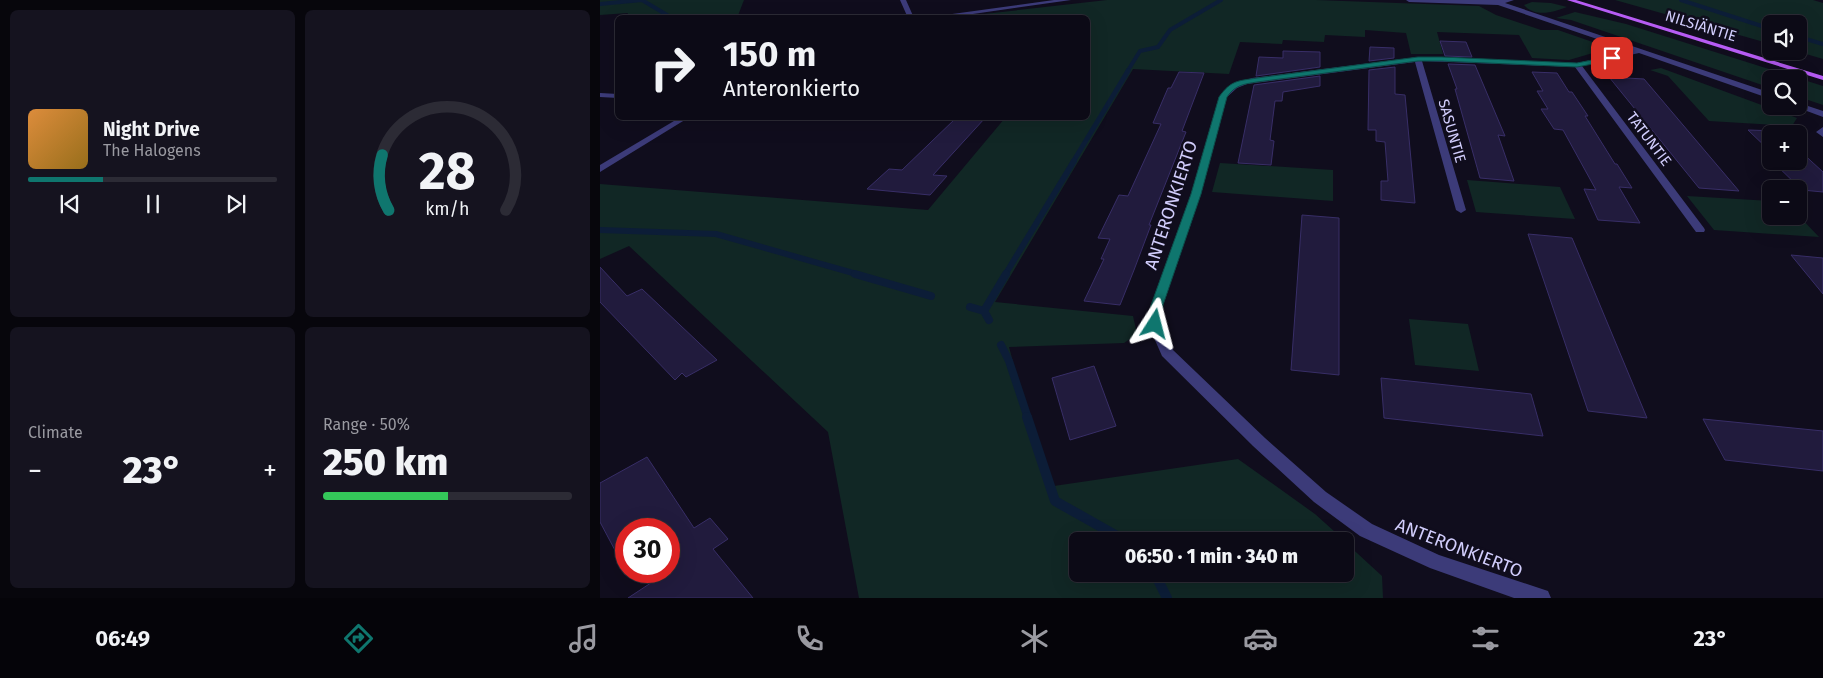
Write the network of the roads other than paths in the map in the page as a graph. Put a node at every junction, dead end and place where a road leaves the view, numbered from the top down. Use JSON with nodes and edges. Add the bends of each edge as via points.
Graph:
{"nodes":[{"id":1,"x":903,"y":0,"type":"edge"},
{"id":2,"x":1068,"y":0,"type":"edge"},
{"id":3,"x":1409,"y":0,"type":"edge"},
{"id":4,"x":1511,"y":0,"type":"edge"},
{"id":5,"x":1570,"y":0,"type":"edge"},
{"id":6,"x":1499,"y":3,"type":"junction"},
{"id":7,"x":910,"y":15,"type":"edge"},
{"id":8,"x":950,"y":15,"type":"edge"},
{"id":9,"x":1640,"y":52,"type":"junction"},
{"id":10,"x":1418,"y":59,"type":"junction"},
{"id":11,"x":1577,"y":65,"type":"junction"},
{"id":12,"x":1823,"y":78,"type":"edge"},
{"id":13,"x":1762,"y":93,"type":"edge"},
{"id":14,"x":600,"y":95,"type":"edge"},
{"id":15,"x":615,"y":96,"type":"edge"},
{"id":16,"x":1807,"y":109,"type":"edge"},
{"id":17,"x":1823,"y":114,"type":"edge"},
{"id":18,"x":681,"y":120,"type":"edge"},
{"id":19,"x":1823,"y":130,"type":"edge"},
{"id":20,"x":1823,"y":134,"type":"edge"},
{"id":21,"x":600,"y":169,"type":"edge"},
{"id":22,"x":1461,"y":210,"type":"dead end"},
{"id":23,"x":1700,"y":230,"type":"dead end"},
{"id":24,"x":1541,"y":598,"type":"edge"}],
"edges":[{"from":1,"to":7,"type":"street"},
{"from":2,"to":8,"type":"street"},
{"from":3,"to":6,"type":"street"},
{"from":4,"to":6,"type":"street"},
{"from":5,"to":12,"type":"main road","name":"NILSIÄNTIE"},
{"from":6,"to":9,"type":"street"},
{"from":9,"to":11,"type":"street","name":"ANTERONKIERTO"},
{"from":9,"to":13,"type":"street"},
{"from":10,"to":11,"type":"street","name":"ANTERONKIERTO"},
{"from":10,"to":22,"type":"street","name":"SASUNTIE"},
{"from":10,"to":24,"type":"street","name":"ANTERONKIERTO","via":[[1257,80],[1230,87],[1223,97],[1196,194],[1157,305],[1155,324],[1167,353],[1320,498],[1366,530],[1436,562]]},
{"from":11,"to":23,"type":"street","name":"TATUNTIE"},
{"from":14,"to":15,"type":"street"},
{"from":16,"to":17,"type":"street"},
{"from":18,"to":21,"type":"street"},
{"from":19,"to":20,"type":"street","via":[[1820,132]]}]}
